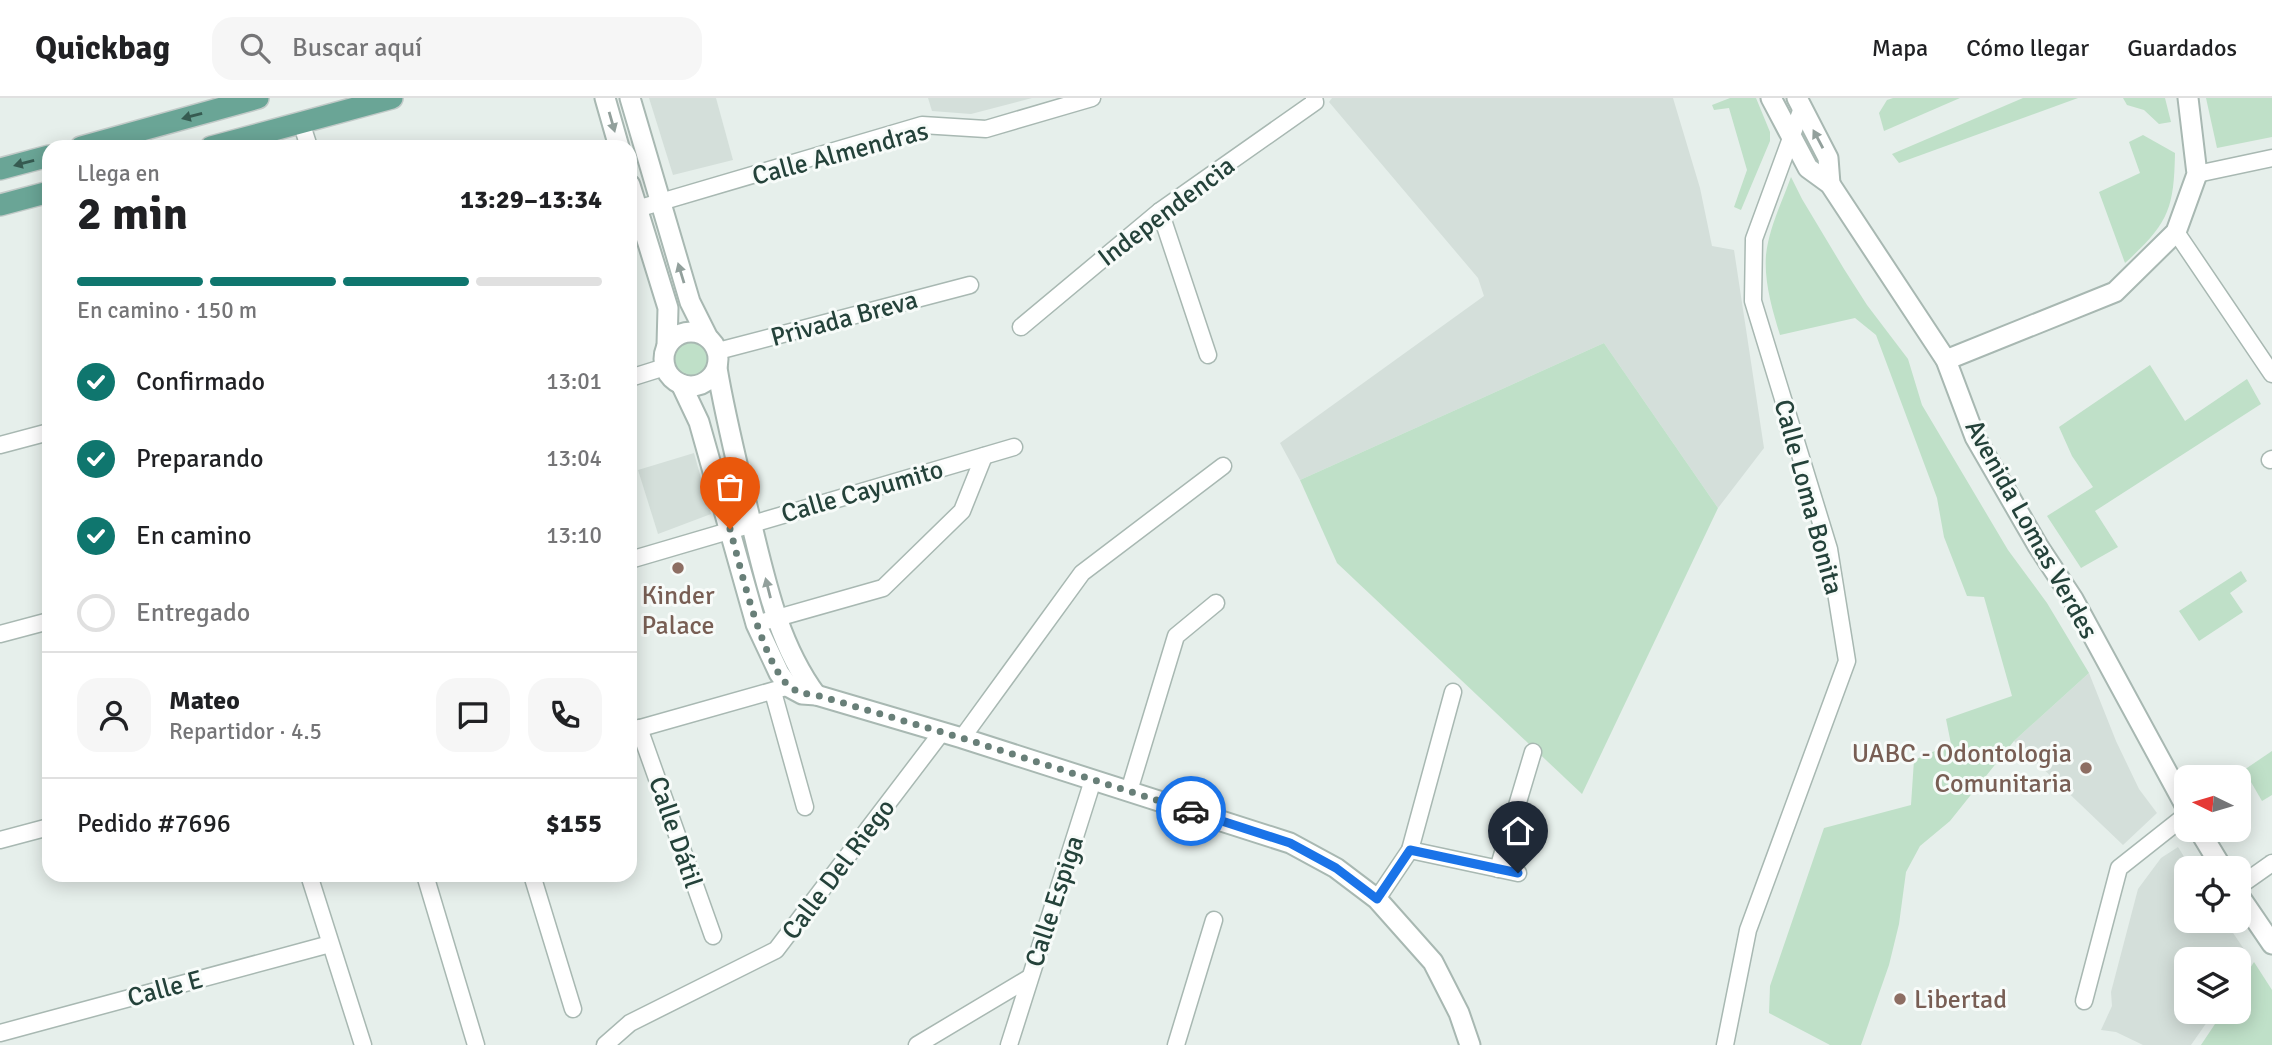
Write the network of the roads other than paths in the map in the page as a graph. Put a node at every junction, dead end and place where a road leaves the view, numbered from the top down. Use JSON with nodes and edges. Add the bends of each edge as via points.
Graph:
{"nodes":[{"id":1,"x":258,"y":98,"type":"edge"},
{"id":2,"x":392,"y":98,"type":"edge"},
{"id":3,"x":605,"y":98,"type":"edge"},
{"id":4,"x":630,"y":98,"type":"edge"},
{"id":5,"x":1092,"y":98,"type":"edge"},
{"id":6,"x":1771,"y":98,"type":"edge"},
{"id":7,"x":2188,"y":98,"type":"edge"},
{"id":8,"x":1315,"y":100,"type":"edge"},
{"id":9,"x":1799,"y":103,"type":"edge"},
{"id":10,"x":302,"y":122,"type":"junction"},
{"id":11,"x":1791,"y":139,"type":"junction"},
{"id":12,"x":106,"y":140,"type":"edge"},
{"id":13,"x":236,"y":140,"type":"edge"},
{"id":14,"x":307,"y":140,"type":"edge"},
{"id":15,"x":617,"y":140,"type":"edge"},
{"id":16,"x":42,"y":158,"type":"edge"},
{"id":17,"x":2272,"y":158,"type":"edge"},
{"id":18,"x":0,"y":169,"type":"edge"},
{"id":19,"x":2197,"y":174,"type":"junction"},
{"id":20,"x":1830,"y":184,"type":"junction"},
{"id":21,"x":42,"y":194,"type":"edge"},
{"id":22,"x":660,"y":203,"type":"junction"},
{"id":23,"x":0,"y":205,"type":"edge"},
{"id":24,"x":637,"y":209,"type":"edge"},
{"id":25,"x":1160,"y":211,"type":"junction"},
{"id":26,"x":637,"y":219,"type":"edge"},
{"id":27,"x":2176,"y":232,"type":"junction"},
{"id":28,"x":970,"y":285,"type":"dead end"},
{"id":29,"x":1020,"y":327,"type":"dead end"},
{"id":30,"x":667,"y":345,"type":"junction"},
{"id":31,"x":714,"y":352,"type":"junction"},
{"id":32,"x":1208,"y":355,"type":"dead end"},
{"id":33,"x":1946,"y":360,"type":"junction"},
{"id":34,"x":665,"y":367,"type":"junction"},
{"id":35,"x":2272,"y":374,"type":"edge"},
{"id":36,"x":637,"y":376,"type":"edge"},
{"id":37,"x":681,"y":384,"type":"junction"},
{"id":38,"x":42,"y":434,"type":"edge"},
{"id":39,"x":0,"y":445,"type":"edge"},
{"id":40,"x":1014,"y":447,"type":"dead end"},
{"id":41,"x":984,"y":456,"type":"junction"},
{"id":42,"x":1223,"y":466,"type":"dead end"},
{"id":43,"x":752,"y":522,"type":"junction"},
{"id":44,"x":730,"y":529,"type":"junction"},
{"id":45,"x":637,"y":558,"type":"edge"},
{"id":46,"x":1216,"y":603,"type":"dead end"},
{"id":47,"x":776,"y":617,"type":"junction"},
{"id":48,"x":42,"y":623,"type":"edge"},
{"id":49,"x":756,"y":624,"type":"junction"},
{"id":50,"x":0,"y":634,"type":"edge"},
{"id":51,"x":796,"y":689,"type":"junction"},
{"id":52,"x":1453,"y":692,"type":"dead end"},
{"id":53,"x":637,"y":729,"type":"edge"},
{"id":54,"x":942,"y":732,"type":"junction"},
{"id":55,"x":637,"y":734,"type":"edge"},
{"id":56,"x":962,"y":738,"type":"junction"},
{"id":57,"x":1533,"y":751,"type":"dead end"},
{"id":58,"x":1093,"y":780,"type":"junction"},
{"id":59,"x":2174,"y":785,"type":"edge"},
{"id":60,"x":1129,"y":792,"type":"junction"},
{"id":61,"x":805,"y":807,"type":"dead end"},
{"id":62,"x":2174,"y":824,"type":"edge"},
{"id":63,"x":42,"y":829,"type":"edge"},
{"id":64,"x":0,"y":840,"type":"edge"},
{"id":65,"x":1410,"y":850,"type":"junction"},
{"id":66,"x":2272,"y":863,"type":"edge"},
{"id":67,"x":1497,"y":869,"type":"junction"},
{"id":68,"x":1518,"y":873,"type":"dead end"},
{"id":69,"x":2251,"y":878,"type":"edge"},
{"id":70,"x":311,"y":882,"type":"edge"},
{"id":71,"x":427,"y":882,"type":"edge"},
{"id":72,"x":534,"y":882,"type":"edge"},
{"id":73,"x":1377,"y":899,"type":"junction"},
{"id":74,"x":2251,"y":913,"type":"edge"},
{"id":75,"x":1214,"y":920,"type":"dead end"},
{"id":76,"x":713,"y":936,"type":"dead end"},
{"id":77,"x":330,"y":944,"type":"junction"},
{"id":78,"x":2272,"y":944,"type":"edge"},
{"id":79,"x":1029,"y":978,"type":"junction"},
{"id":80,"x":2084,"y":1002,"type":"dead end"},
{"id":81,"x":573,"y":1009,"type":"dead end"},
{"id":82,"x":0,"y":1032,"type":"edge"},
{"id":83,"x":363,"y":1045,"type":"edge"},
{"id":84,"x":476,"y":1045,"type":"edge"},
{"id":85,"x":605,"y":1045,"type":"edge"},
{"id":86,"x":917,"y":1045,"type":"edge"},
{"id":87,"x":1009,"y":1045,"type":"edge"},
{"id":88,"x":1176,"y":1045,"type":"edge"},
{"id":89,"x":1470,"y":1045,"type":"edge"},
{"id":90,"x":1725,"y":1045,"type":"edge"}],
"edges":[{"from":1,"to":12,"type":"main road","one_way":true},
{"from":2,"to":10,"type":"main road"},
{"from":3,"to":15,"type":"street","one_way":true},
{"from":4,"to":22,"type":"street"},
{"from":5,"to":22,"type":"street","name":"Calle Almendras","via":[[986,128],[922,125]]},
{"from":6,"to":11,"type":"street","name":"Avenida Lomas Verdes"},
{"from":7,"to":19,"type":"street"},
{"from":8,"to":25,"type":"street","name":"Independencia"},
{"from":9,"to":11,"type":"street","name":"Calle Loma Bonita"},
{"from":20,"to":9,"type":"street","name":"Avenida Lomas Verdes","one_way":true,"via":[[1828,158]]},
{"from":10,"to":13,"type":"main road"},
{"from":10,"to":14,"type":"street"},
{"from":11,"to":20,"type":"street","name":"Avenida Lomas Verdes","via":[[1808,168]]},
{"from":11,"to":90,"type":"street","name":"Calle Loma Bonita","via":[[1754,239],[1754,300],[1829,549],[1847,661],[1748,930]]},
{"from":16,"to":18,"type":"main road","one_way":true},
{"from":17,"to":19,"type":"street"},
{"from":19,"to":27,"type":"street"},
{"from":20,"to":33,"type":"street","name":"Avenida Lomas Verdes"},
{"from":21,"to":23,"type":"main road"},
{"from":22,"to":24,"type":"street","name":"Calle Almendras"},
{"from":31,"to":22,"type":"street","one_way":true,"via":[[690,302]]},
{"from":25,"to":29,"type":"street","name":"Independencia"},
{"from":25,"to":32,"type":"street"},
{"from":26,"to":30,"type":"street","via":[[668,308]]},
{"from":27,"to":33,"type":"street","via":[[2115,292]]},
{"from":27,"to":35,"type":"street"},
{"from":28,"to":31,"type":"street","name":"Privada Breva"},
{"from":30,"to":31,"type":"street","via":[[690,331]]},
{"from":30,"to":34,"type":"street"},
{"from":31,"to":37,"type":"street","via":[[707,382]]},
{"from":31,"to":43,"type":"street"},
{"from":33,"to":59,"type":"street","name":"Avenida Lomas Verdes","via":[[1975,436],[2073,599]]},
{"from":34,"to":36,"type":"street"},
{"from":34,"to":37,"type":"street"},
{"from":37,"to":44,"type":"street","via":[[699,422]]},
{"from":38,"to":39,"type":"street"},
{"from":40,"to":41,"type":"street","name":"Calle Cayumito"},
{"from":41,"to":43,"type":"street","name":"Calle Cayumito"},
{"from":41,"to":47,"type":"street","via":[[962,512],[883,588]]},
{"from":42,"to":56,"type":"street","via":[[1082,573]]},
{"from":43,"to":44,"type":"street","name":"Calle Cayumito"},
{"from":47,"to":43,"type":"street","one_way":true},
{"from":44,"to":45,"type":"street","name":"Calle Cayumito"},
{"from":44,"to":49,"type":"street"},
{"from":46,"to":60,"type":"street","via":[[1176,636]]},
{"from":47,"to":49,"type":"street"},
{"from":47,"to":51,"type":"street"},
{"from":48,"to":50,"type":"street"},
{"from":49,"to":51,"type":"street","via":[[779,673]]},
{"from":51,"to":53,"type":"street","name":"Calle Dátil"},
{"from":51,"to":54,"type":"street"},
{"from":51,"to":61,"type":"street"},
{"from":52,"to":65,"type":"street"},
{"from":54,"to":56,"type":"street"},
{"from":54,"to":85,"type":"street","name":"Calle Del Riego","via":[[776,950],[630,1023]]},
{"from":55,"to":76,"type":"street","name":"Calle Dátil"},
{"from":56,"to":58,"type":"street"},
{"from":57,"to":67,"type":"street"},
{"from":58,"to":60,"type":"street"},
{"from":58,"to":79,"type":"street","name":"Calle Espiga"},
{"from":60,"to":73,"type":"street","via":[[1290,843],[1336,868]]},
{"from":62,"to":80,"type":"street","via":[[2119,868]]},
{"from":63,"to":64,"type":"street"},
{"from":65,"to":67,"type":"street"},
{"from":65,"to":73,"type":"street"},
{"from":66,"to":69,"type":"street"},
{"from":67,"to":68,"type":"street"},
{"from":70,"to":77,"type":"street"},
{"from":71,"to":84,"type":"street"},
{"from":72,"to":81,"type":"street"},
{"from":73,"to":89,"type":"street","via":[[1433,962]]},
{"from":74,"to":78,"type":"street"},
{"from":75,"to":88,"type":"street"},
{"from":77,"to":82,"type":"street","name":"Calle E"},
{"from":77,"to":83,"type":"street"},
{"from":79,"to":86,"type":"street","name":"Calle Espiga"},
{"from":79,"to":87,"type":"street"}]}
